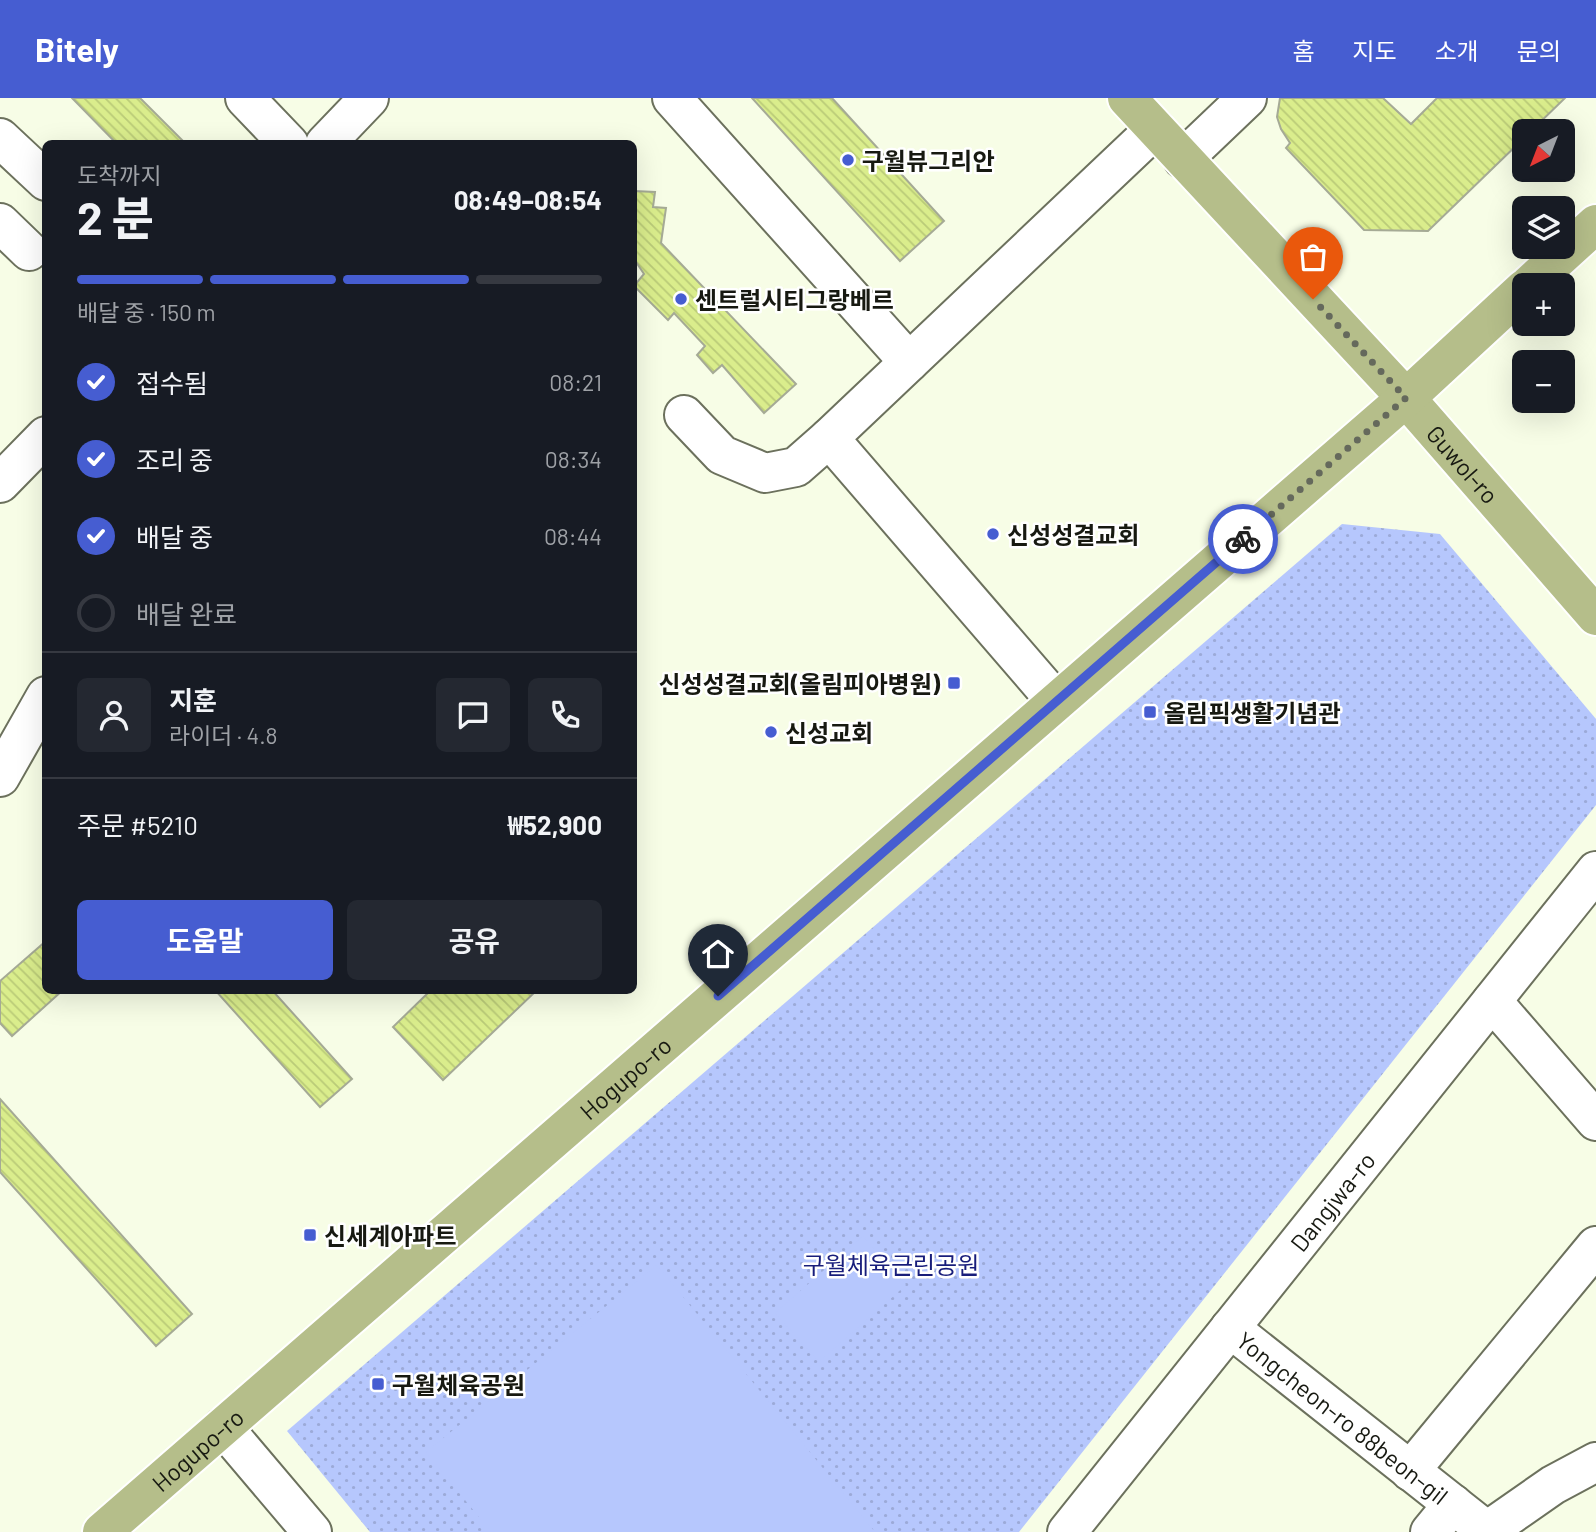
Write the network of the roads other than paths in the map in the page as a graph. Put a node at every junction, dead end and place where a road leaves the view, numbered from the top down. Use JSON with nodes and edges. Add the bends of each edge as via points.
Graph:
{"nodes":[{"id":1,"x":245,"y":98,"type":"edge"},
{"id":2,"x":369,"y":98,"type":"edge"},
{"id":3,"x":672,"y":98,"type":"edge"},
{"id":4,"x":1127,"y":98,"type":"edge"},
{"id":5,"x":1247,"y":98,"type":"edge"},
{"id":6,"x":1155,"y":129,"type":"junction"},
{"id":7,"x":0,"y":138,"type":"edge"},
{"id":8,"x":285,"y":140,"type":"edge"},
{"id":9,"x":329,"y":140,"type":"edge"},
{"id":10,"x":1183,"y":159,"type":"junction"},
{"id":11,"x":42,"y":177,"type":"edge"},
{"id":12,"x":0,"y":223,"type":"edge"},
{"id":13,"x":1596,"y":224,"type":"edge"},
{"id":14,"x":29,"y":251,"type":"dead end"},
{"id":15,"x":1542,"y":273,"type":"edge"},
{"id":16,"x":1512,"y":300,"type":"edge"},
{"id":17,"x":909,"y":362,"type":"junction"},
{"id":18,"x":1406,"y":398,"type":"junction"},
{"id":19,"x":684,"y":415,"type":"dead end"},
{"id":20,"x":829,"y":438,"type":"junction"},
{"id":21,"x":42,"y":440,"type":"edge"},
{"id":22,"x":0,"y":483,"type":"edge"},
{"id":23,"x":1596,"y":615,"type":"edge"},
{"id":24,"x":1056,"y":701,"type":"junction"},
{"id":25,"x":42,"y":703,"type":"edge"},
{"id":26,"x":0,"y":777,"type":"edge"},
{"id":27,"x":1596,"y":871,"type":"edge"},
{"id":28,"x":1492,"y":1001,"type":"junction"},
{"id":29,"x":1596,"y":1121,"type":"edge"},
{"id":30,"x":1596,"y":1246,"type":"edge"},
{"id":31,"x":1230,"y":1328,"type":"junction"},
{"id":32,"x":223,"y":1427,"type":"junction"},
{"id":33,"x":1596,"y":1462,"type":"edge"},
{"id":34,"x":1410,"y":1471,"type":"junction"},
{"id":35,"x":1441,"y":1518,"type":"edge"},
{"id":36,"x":102,"y":1532,"type":"edge"},
{"id":37,"x":312,"y":1532,"type":"edge"},
{"id":38,"x":1067,"y":1532,"type":"edge"},
{"id":39,"x":1487,"y":1532,"type":"edge"}],
"edges":[{"from":1,"to":8,"type":"street"},
{"from":2,"to":9,"type":"street"},
{"from":3,"to":17,"type":"street"},
{"from":4,"to":6,"type":"main road","name":"Guwol-ro"},
{"from":5,"to":10,"type":"street"},
{"from":6,"to":10,"type":"main road","name":"Guwol-ro"},
{"from":6,"to":17,"type":"street"},
{"from":7,"to":11,"type":"street"},
{"from":10,"to":18,"type":"main road","name":"Guwol-ro"},
{"from":12,"to":14,"type":"street"},
{"from":13,"to":15,"type":"main road"},
{"from":16,"to":18,"type":"main road","name":"Hogupo-ro"},
{"from":17,"to":20,"type":"street"},
{"from":18,"to":23,"type":"main road","name":"Guwol-ro"},
{"from":18,"to":24,"type":"main road","name":"Hogupo-ro"},
{"from":19,"to":20,"type":"street","via":[[722,455],[765,473],[796,467]]},
{"from":20,"to":24,"type":"street"},
{"from":21,"to":22,"type":"street"},
{"from":24,"to":32,"type":"main road","name":"Hogupo-ro"},
{"from":25,"to":26,"type":"street"},
{"from":27,"to":28,"type":"street","name":"Dangjwa-ro"},
{"from":28,"to":29,"type":"street"},
{"from":28,"to":31,"type":"street","name":"Dangjwa-ro"},
{"from":30,"to":34,"type":"street"},
{"from":31,"to":34,"type":"street","name":"Yongcheon-ro 88beon-gil"},
{"from":31,"to":38,"type":"street","name":"Dangjwa-ro"},
{"from":32,"to":36,"type":"main road","name":"Hogupo-ro"},
{"from":32,"to":37,"type":"street"},
{"from":33,"to":39,"type":"street","via":[[1553,1485]]},
{"from":34,"to":35,"type":"street","name":"Yongcheon-ro 88beon-gil"},
{"from":35,"to":39,"type":"street","name":"Yongcheon-ro 88beon-gil"}]}
